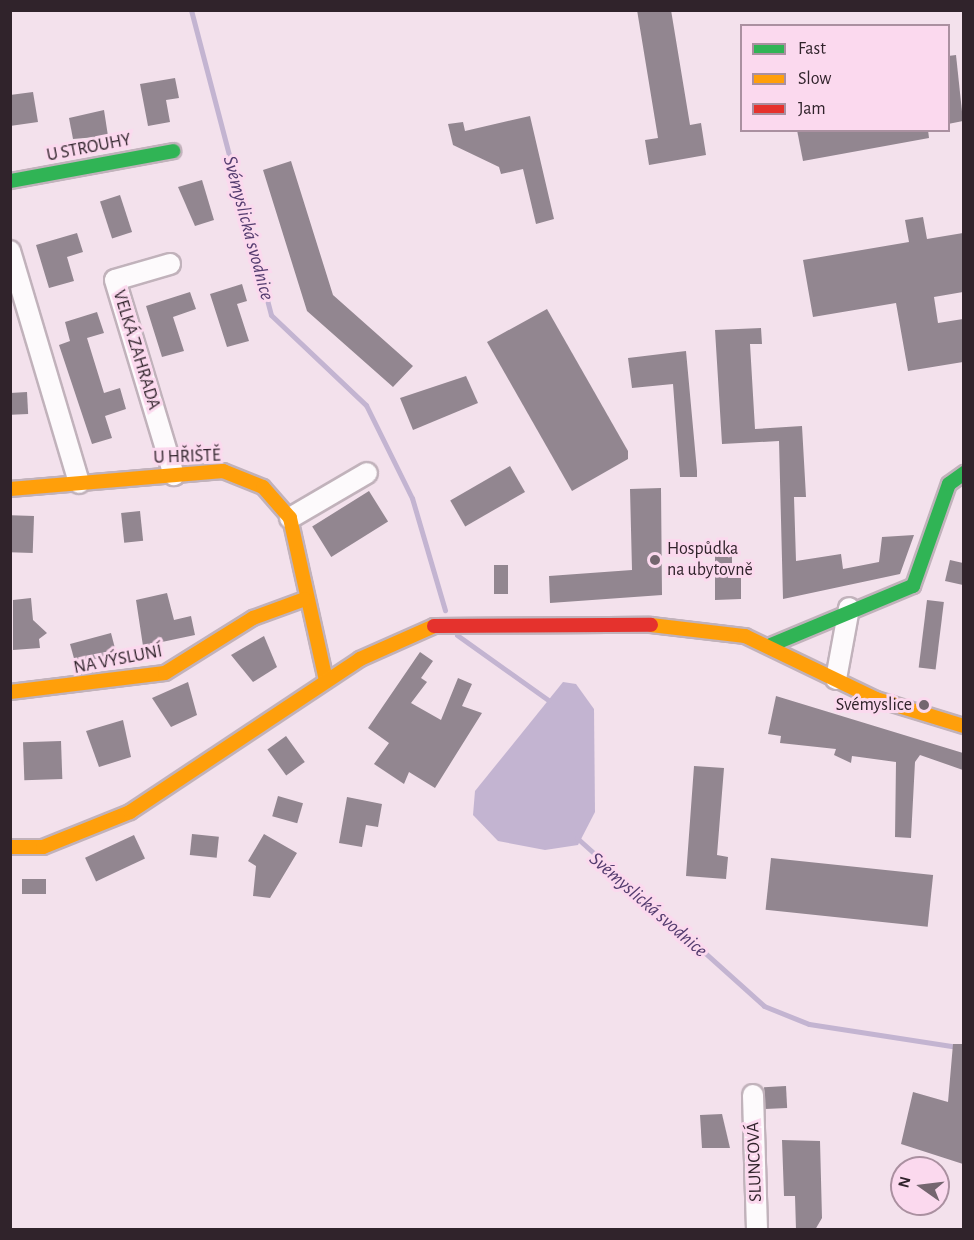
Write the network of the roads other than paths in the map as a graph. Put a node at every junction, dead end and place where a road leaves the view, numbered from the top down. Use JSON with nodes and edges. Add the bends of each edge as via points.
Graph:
{"nodes":[{"id":1,"x":173,"y":151,"type":"dead end"},
{"id":2,"x":10,"y":181,"type":"edge"},
{"id":3,"x":10,"y":251,"type":"edge"},
{"id":4,"x":170,"y":264,"type":"dead end"},
{"id":5,"x":367,"y":473,"type":"dead end"},
{"id":6,"x":963,"y":473,"type":"edge"},
{"id":7,"x":174,"y":475,"type":"junction"},
{"id":8,"x":79,"y":483,"type":"junction"},
{"id":9,"x":10,"y":489,"type":"edge"},
{"id":10,"x":290,"y":518,"type":"junction"},
{"id":11,"x":305,"y":599,"type":"junction"},
{"id":12,"x":849,"y":608,"type":"junction"},
{"id":13,"x":771,"y":645,"type":"junction"},
{"id":14,"x":836,"y":679,"type":"junction"},
{"id":15,"x":326,"y":681,"type":"junction"},
{"id":16,"x":10,"y":692,"type":"edge"},
{"id":17,"x":963,"y":726,"type":"edge"},
{"id":18,"x":10,"y":847,"type":"edge"},
{"id":19,"x":753,"y":1095,"type":"dead end"},
{"id":20,"x":757,"y":1230,"type":"edge"}],
"edges":[{"from":1,"to":2,"type":"street","name":"U STROUHY"},
{"from":3,"to":8,"type":"street"},
{"from":4,"to":7,"type":"street","name":"VELKÁ ZAHRADA","via":[[115,280]]},
{"from":5,"to":10,"type":"street"},
{"from":6,"to":12,"type":"street","via":[[949,484],[913,586]]},
{"from":7,"to":8,"type":"street","name":"U HŘIŠTĚ"},
{"from":7,"to":10,"type":"street","name":"U HŘIŠTĚ","via":[[223,471],[263,487]]},
{"from":8,"to":9,"type":"street","name":"U HŘIŠTĚ"},
{"from":10,"to":11,"type":"street"},
{"from":11,"to":15,"type":"street"},
{"from":11,"to":16,"type":"street","name":"NA VÝSLUNÍ","via":[[254,618],[165,673]]},
{"from":12,"to":13,"type":"street"},
{"from":12,"to":14,"type":"street"},
{"from":13,"to":14,"type":"street"},
{"from":13,"to":15,"type":"street","via":[[701,627],[448,622],[410,632]]},
{"from":14,"to":17,"type":"street","via":[[893,706]]},
{"from":15,"to":18,"type":"street","via":[[157,798],[43,847]]},
{"from":19,"to":20,"type":"street","name":"SLUNCOVÁ"}]}
